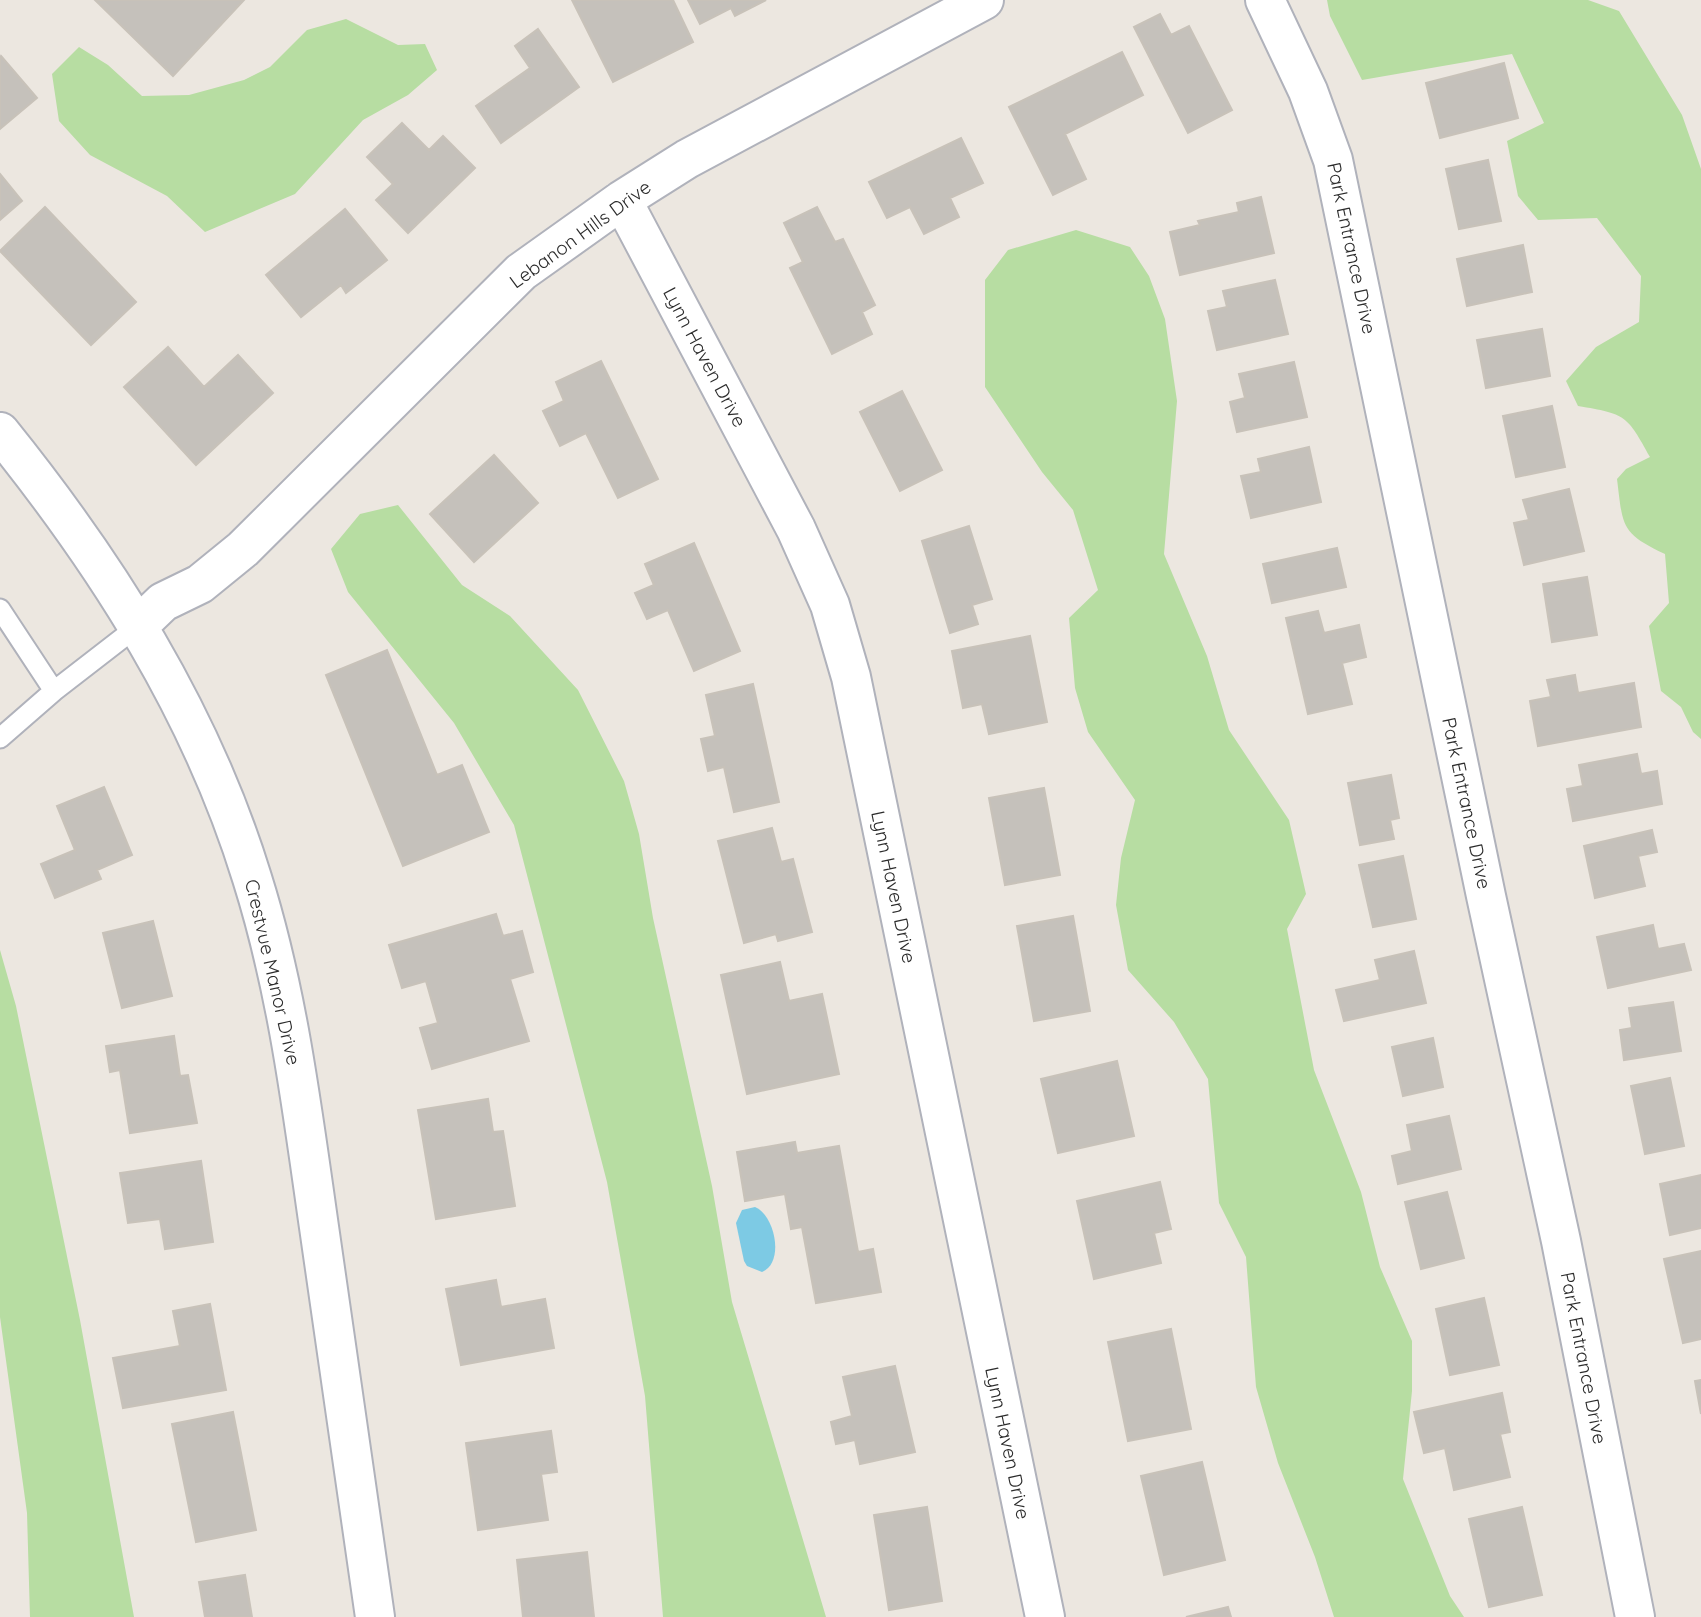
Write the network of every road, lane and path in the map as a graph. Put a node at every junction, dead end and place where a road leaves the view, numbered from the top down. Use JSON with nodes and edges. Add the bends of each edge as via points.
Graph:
{"nodes":[{"id":1,"x":984,"y":0,"type":"edge"},
{"id":2,"x":1265,"y":0,"type":"edge"},
{"id":3,"x":622,"y":200,"type":"junction"},
{"id":4,"x":0,"y":432,"type":"edge"},
{"id":5,"x":0,"y":609,"type":"edge"},
{"id":6,"x":138,"y":626,"type":"junction"},
{"id":7,"x":54,"y":691,"type":"junction"},
{"id":8,"x":0,"y":738,"type":"edge"},
{"id":9,"x":375,"y":1617,"type":"edge"},
{"id":10,"x":1045,"y":1617,"type":"edge"},
{"id":11,"x":1635,"y":1617,"type":"edge"}],
"edges":[{"from":1,"to":3,"type":"street","name":"Lebanon Hills Drive","via":[[752,121]]},
{"from":2,"to":11,"type":"street","name":"Park Entrance Drive","via":[[1308,91],[1333,160],[1561,1241]]},
{"from":3,"to":6,"type":"street","name":"Lebanon Hills Drive","via":[[521,272],[243,549],[200,584],[163,602]]},
{"from":3,"to":10,"type":"street","name":"Lynn Haven Drive","via":[[796,529],[830,605],[851,677]]},
{"from":4,"to":6,"type":"street","name":"Crestvue Manor Drive","via":[[90,551]]},
{"from":5,"to":7,"type":"lane"},
{"from":6,"to":7,"type":"lane"},
{"from":6,"to":9,"type":"street","name":"Crestvue Manor Drive","via":[[182,706],[214,779],[252,876],[271,945],[292,1034]]},
{"from":7,"to":8,"type":"lane"}]}
